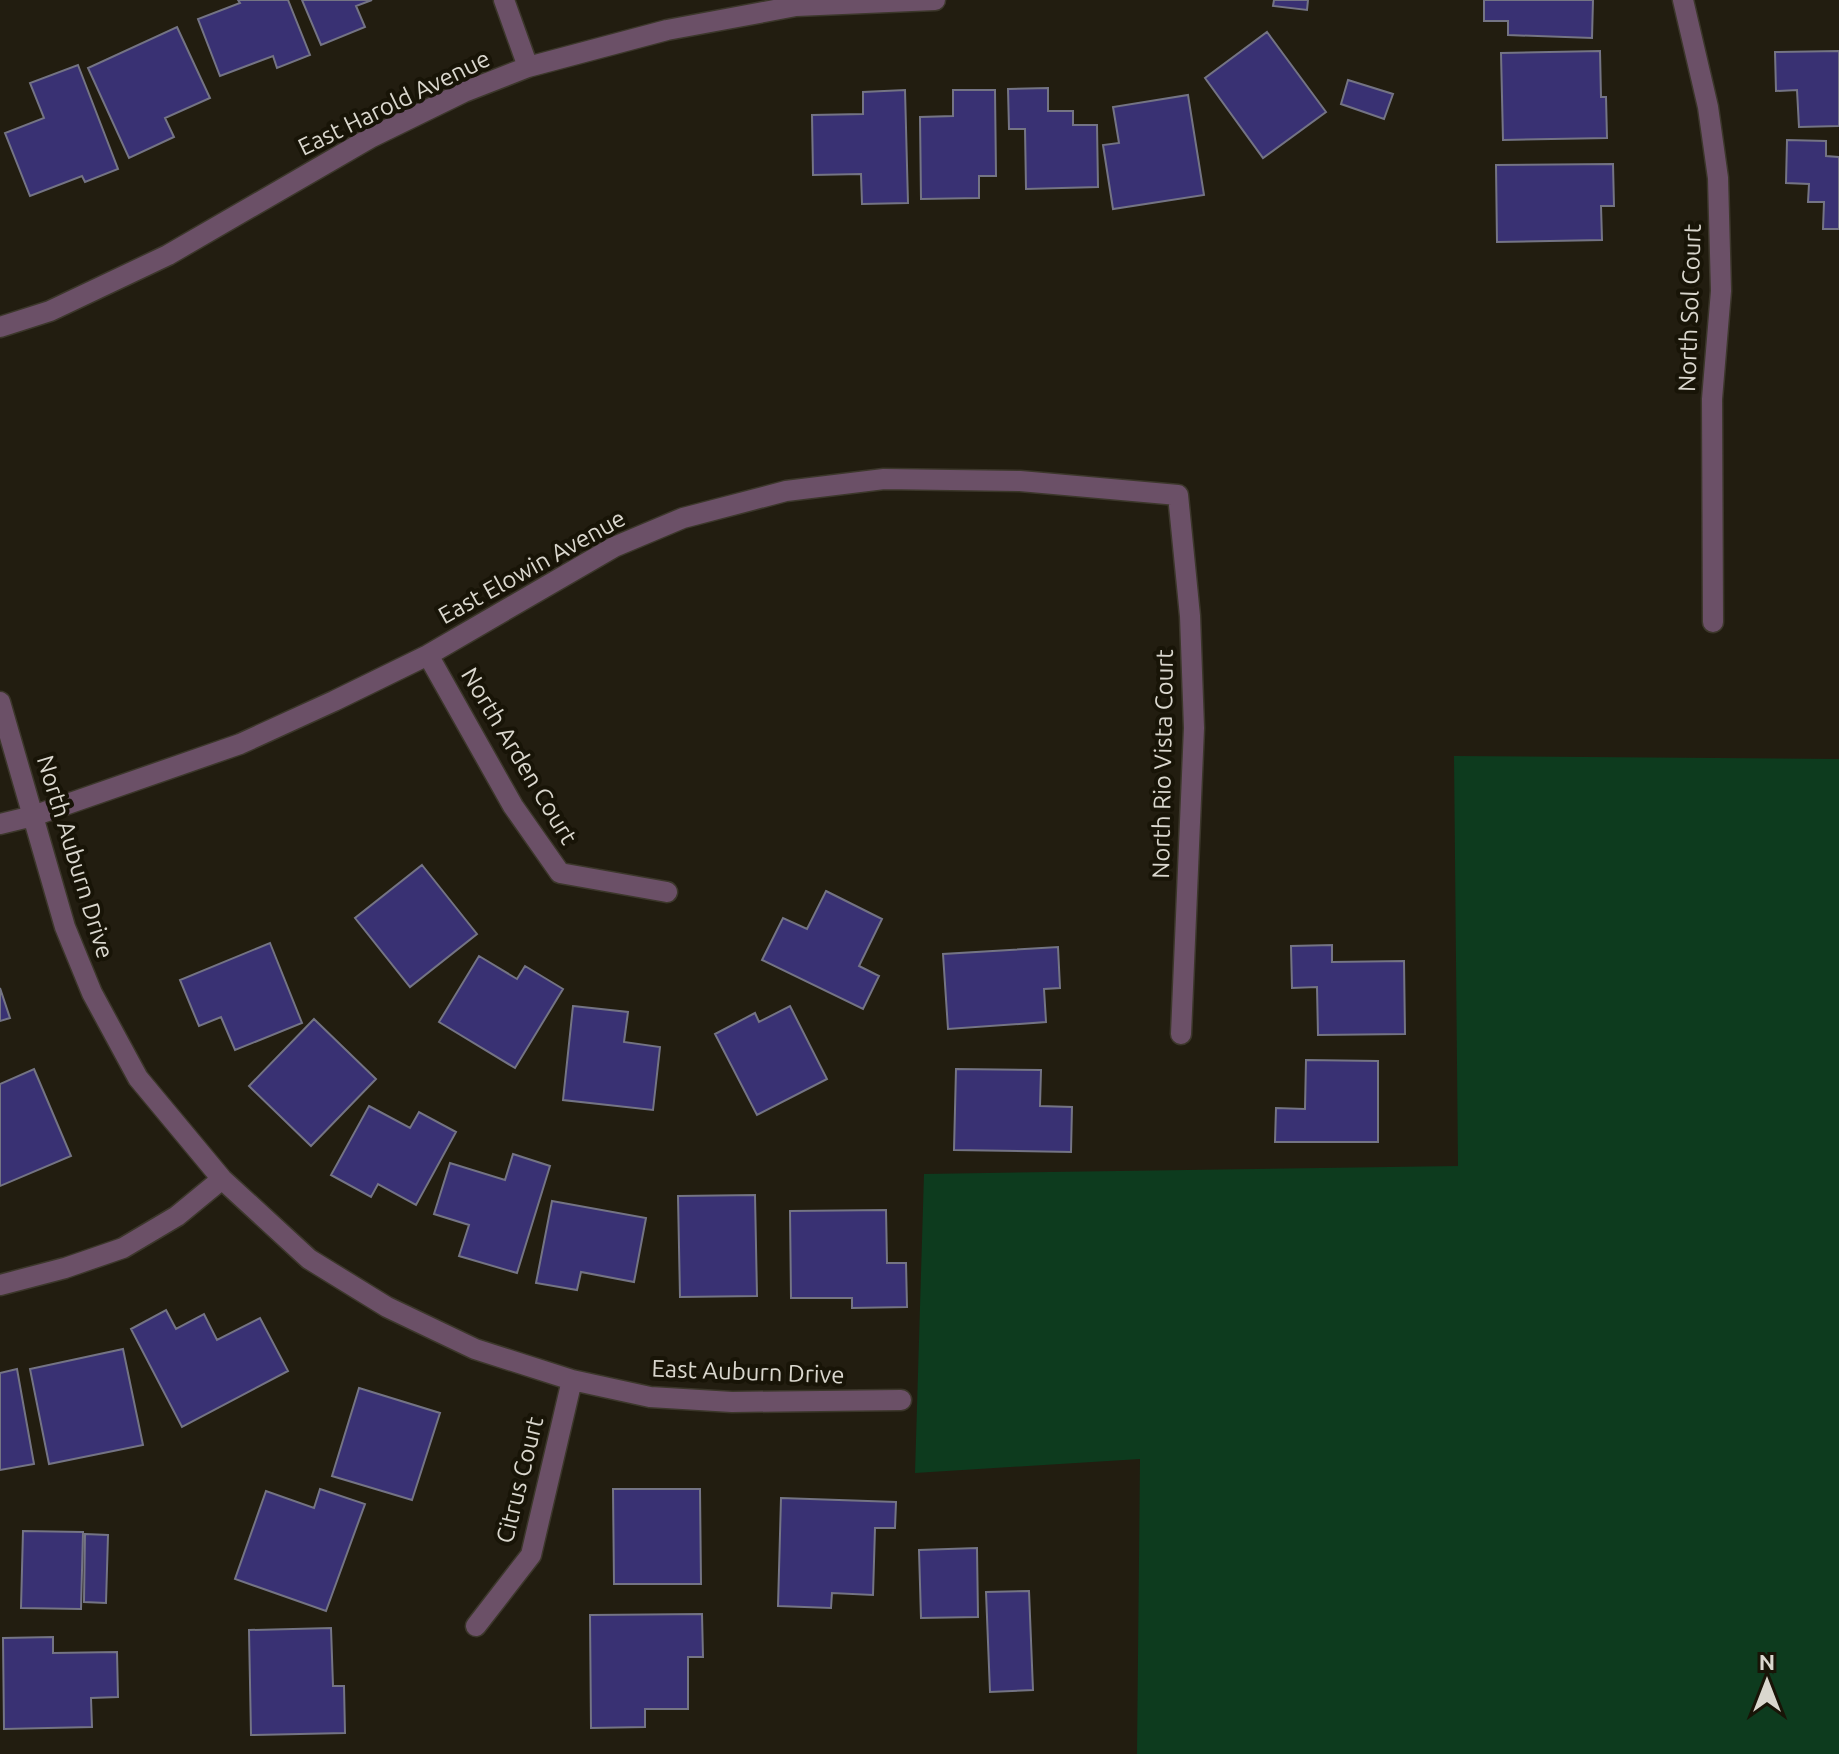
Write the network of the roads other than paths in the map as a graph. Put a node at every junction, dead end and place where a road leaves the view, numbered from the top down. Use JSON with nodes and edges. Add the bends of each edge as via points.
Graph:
{"nodes":[{"id":1,"x":504,"y":0,"type":"edge"},
{"id":2,"x":935,"y":0,"type":"edge"},
{"id":3,"x":1683,"y":0,"type":"edge"},
{"id":4,"x":528,"y":67,"type":"junction"},
{"id":5,"x":0,"y":327,"type":"edge"},
{"id":6,"x":1178,"y":495,"type":"joint"},
{"id":7,"x":1713,"y":622,"type":"dead end"},
{"id":8,"x":428,"y":655,"type":"junction"},
{"id":9,"x":0,"y":702,"type":"edge"},
{"id":10,"x":33,"y":816,"type":"junction"},
{"id":11,"x":0,"y":824,"type":"edge"},
{"id":12,"x":667,"y":892,"type":"dead end"},
{"id":13,"x":1181,"y":1034,"type":"dead end"},
{"id":14,"x":222,"y":1179,"type":"junction"},
{"id":15,"x":0,"y":1285,"type":"edge"},
{"id":16,"x":572,"y":1380,"type":"junction"},
{"id":17,"x":901,"y":1400,"type":"dead end"},
{"id":18,"x":476,"y":1626,"type":"dead end"}],
"edges":[{"from":1,"to":4,"type":"street"},
{"from":2,"to":4,"type":"street","name":"East Harold Avenue","via":[[796,6],[667,30]]},
{"from":3,"to":7,"type":"street","name":"North Sol Court","via":[[1718,178],[1721,291],[1712,399]]},
{"from":4,"to":5,"type":"street","name":"East Harold Avenue","via":[[370,138],[168,255],[50,311]]},
{"from":6,"to":8,"type":"street","name":"East Elowin Avenue","via":[[990,480],[884,479],[786,491],[683,518],[614,547]]},
{"from":6,"to":13,"type":"street","name":"North Rio Vista Court","via":[[1194,728]]},
{"from":8,"to":10,"type":"street","name":"East Elowin Avenue","via":[[240,744]]},
{"from":8,"to":12,"type":"street","name":"North Arden Court","via":[[513,806],[560,873]]},
{"from":9,"to":10,"type":"street","name":"North Auburn Drive"},
{"from":10,"to":11,"type":"street","name":"East Elowin Avenue"},
{"from":10,"to":14,"type":"street","name":"North Auburn Drive","via":[[65,927],[92,993],[138,1078]]},
{"from":14,"to":15,"type":"street","via":[[177,1216],[123,1248]]},
{"from":14,"to":16,"type":"street","name":"East Auburn Drive","via":[[309,1259],[387,1307],[475,1349]]},
{"from":16,"to":17,"type":"street","name":"East Auburn Drive","via":[[650,1397],[732,1402]]},
{"from":16,"to":18,"type":"street","name":"Citrus Court","via":[[531,1555]]}]}
